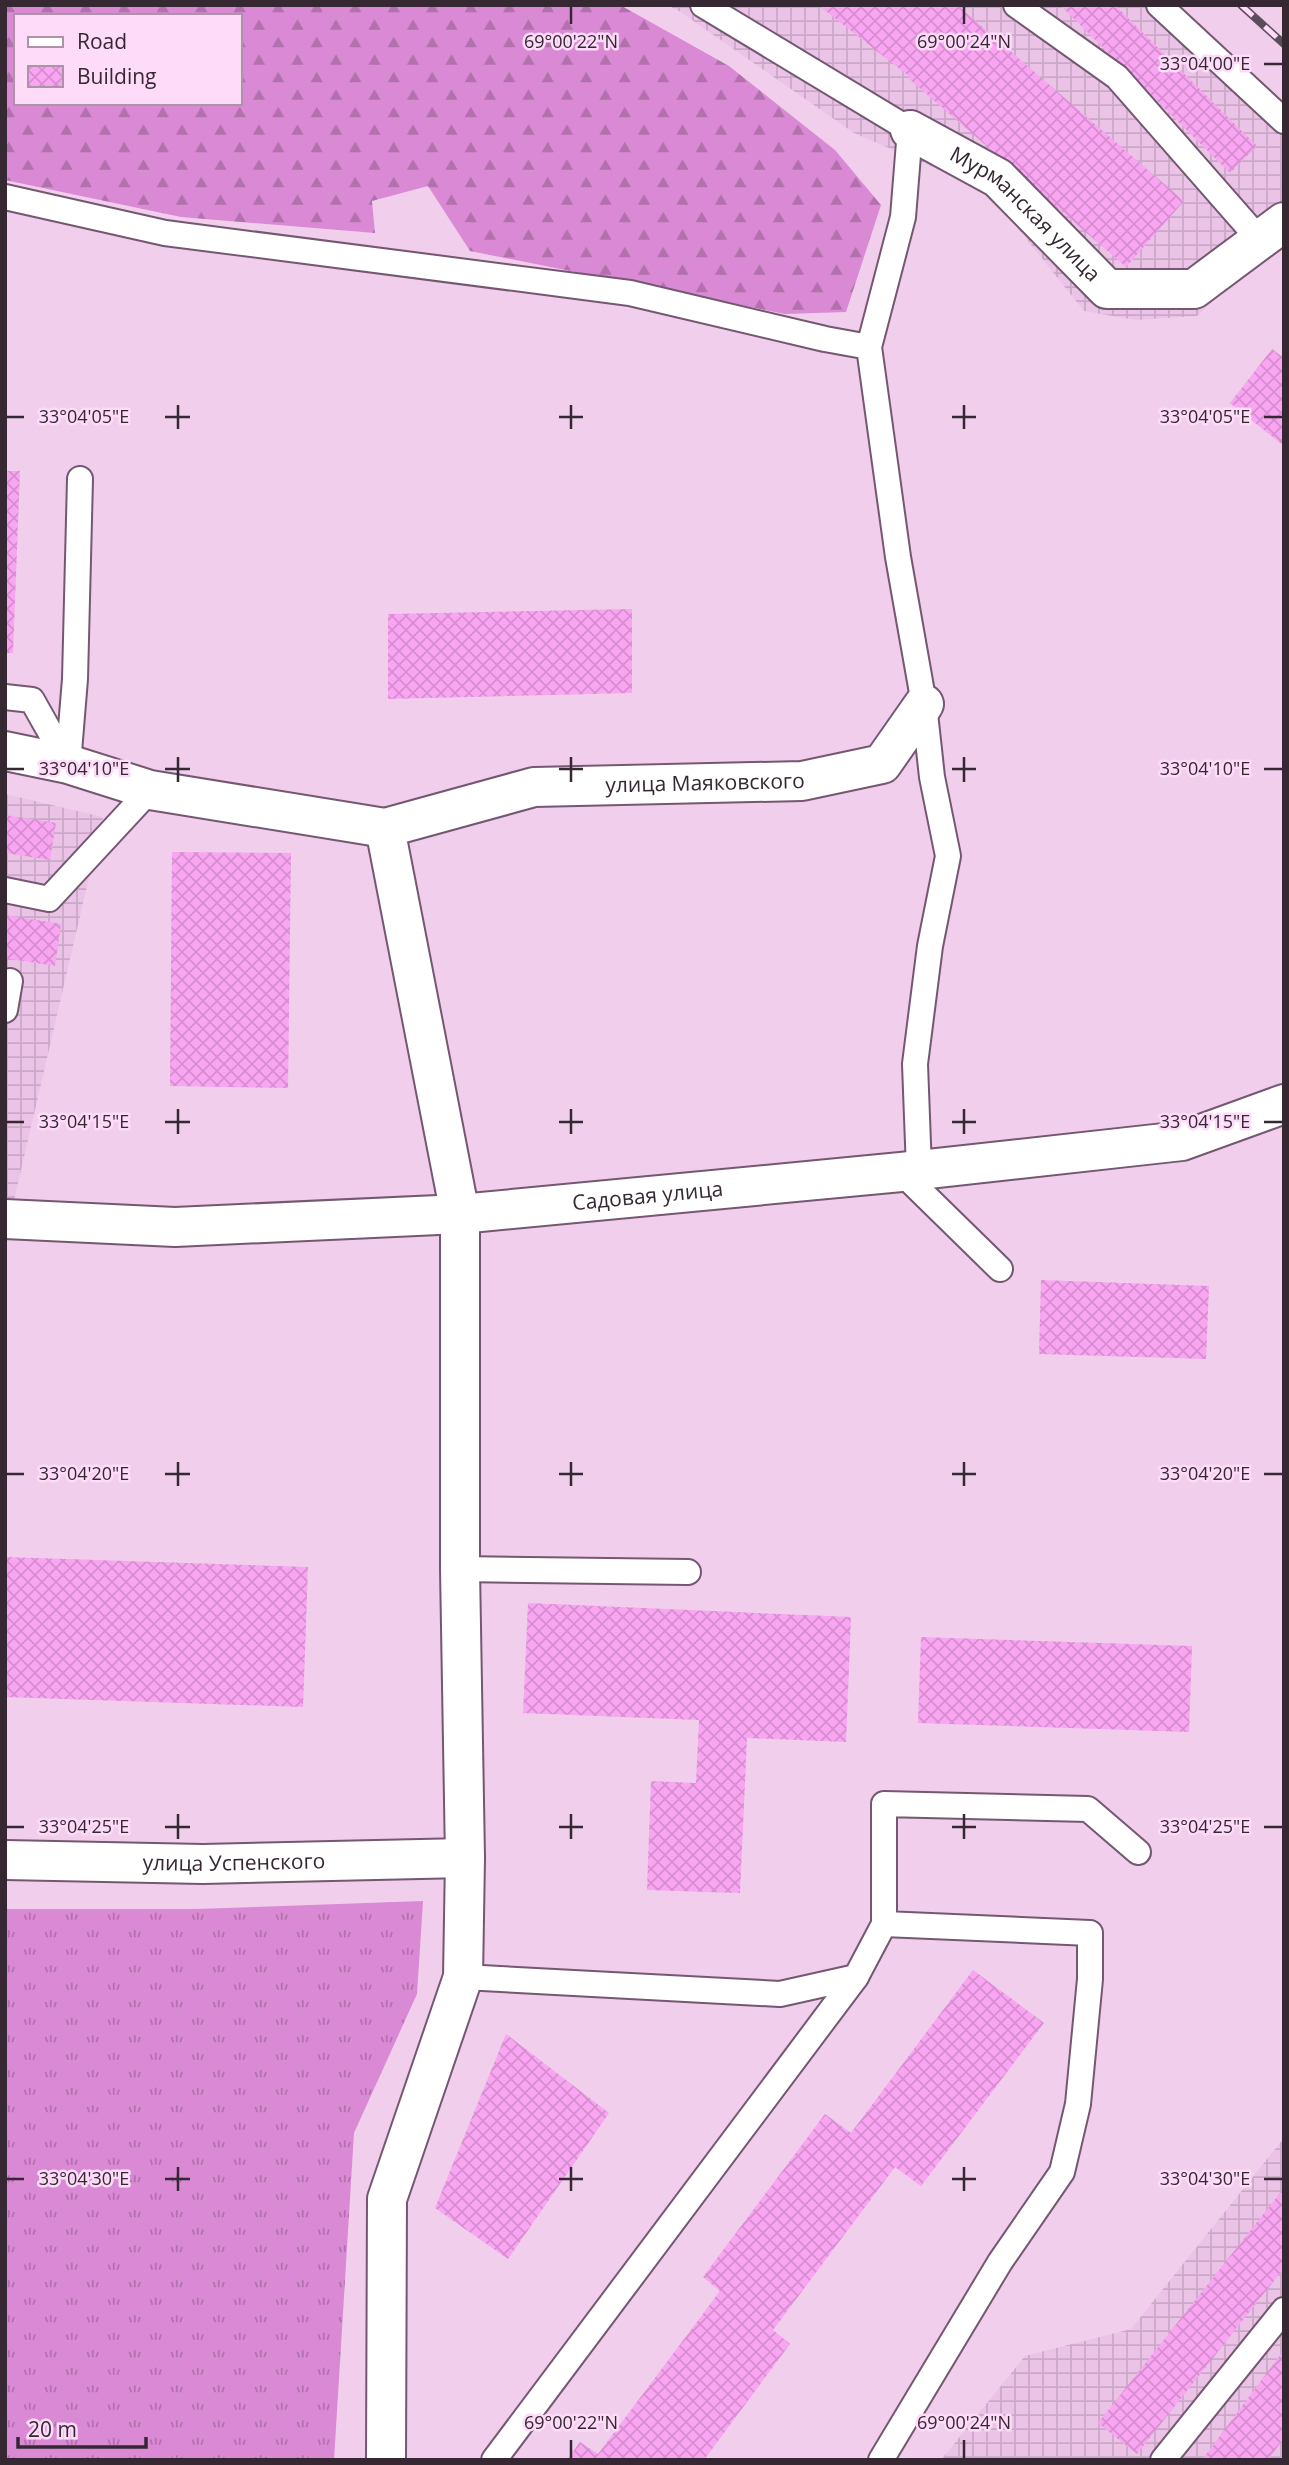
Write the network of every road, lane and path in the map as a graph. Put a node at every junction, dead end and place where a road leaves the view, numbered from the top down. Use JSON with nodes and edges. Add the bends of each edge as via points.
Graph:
{"nodes":[{"id":1,"x":703,"y":5,"type":"edge"},
{"id":2,"x":1016,"y":5,"type":"edge"},
{"id":3,"x":1159,"y":5,"type":"edge"},
{"id":4,"x":1284,"y":121,"type":"edge"},
{"id":5,"x":911,"y":130,"type":"junction"},
{"id":6,"x":5,"y":197,"type":"edge"},
{"id":7,"x":1271,"y":230,"type":"edge"},
{"id":8,"x":869,"y":347,"type":"junction"},
{"id":9,"x":80,"y":479,"type":"dead end"},
{"id":10,"x":5,"y":697,"type":"edge"},
{"id":11,"x":924,"y":704,"type":"junction"},
{"id":12,"x":5,"y":751,"type":"edge"},
{"id":13,"x":68,"y":764,"type":"junction"},
{"id":14,"x":150,"y":790,"type":"junction"},
{"id":15,"x":385,"y":828,"type":"junction"},
{"id":16,"x":5,"y":890,"type":"edge"},
{"id":17,"x":10,"y":981,"type":"dead end"},
{"id":18,"x":5,"y":1010,"type":"edge"},
{"id":19,"x":1284,"y":1104,"type":"edge"},
{"id":20,"x":910,"y":1171,"type":"junction"},
{"id":21,"x":460,"y":1214,"type":"junction"},
{"id":22,"x":5,"y":1219,"type":"edge"},
{"id":23,"x":1000,"y":1269,"type":"dead end"},
{"id":24,"x":460,"y":1569,"type":"junction"},
{"id":25,"x":688,"y":1572,"type":"dead end"},
{"id":26,"x":1138,"y":1852,"type":"dead end"},
{"id":27,"x":465,"y":1857,"type":"junction"},
{"id":28,"x":5,"y":1860,"type":"edge"},
{"id":29,"x":884,"y":1924,"type":"junction"},
{"id":30,"x":463,"y":1977,"type":"junction"},
{"id":31,"x":856,"y":1977,"type":"junction"},
{"id":32,"x":1284,"y":2310,"type":"edge"},
{"id":33,"x":386,"y":2460,"type":"edge"},
{"id":34,"x":494,"y":2460,"type":"edge"},
{"id":35,"x":881,"y":2460,"type":"edge"},
{"id":36,"x":1163,"y":2460,"type":"edge"}],
"edges":[{"from":1,"to":5,"type":"lane"},
{"from":2,"to":7,"type":"lane","via":[[1117,77]]},
{"from":3,"to":4,"type":"lane"},
{"from":5,"to":7,"type":"street","name":"Мурманская улица","via":[[998,178],[1107,289],[1194,289]]},
{"from":5,"to":8,"type":"lane","via":[[903,217]]},
{"from":6,"to":8,"type":"lane","via":[[164,233],[629,293]]},
{"from":8,"to":11,"type":"lane"},
{"from":9,"to":13,"type":"lane"},
{"from":10,"to":13,"type":"lane","via":[[32,700]]},
{"from":11,"to":15,"type":"street","name":"улица Маяковского","via":[[882,764],[802,781],[534,787]]},
{"from":11,"to":20,"type":"lane","via":[[948,856],[930,946],[915,1063]]},
{"from":12,"to":13,"type":"street","name":"улица Маяковского"},
{"from":13,"to":14,"type":"street","name":"улица Маяковского"},
{"from":14,"to":15,"type":"street","name":"улица Маяковского"},
{"from":14,"to":16,"type":"lane","via":[[49,899]]},
{"from":15,"to":21,"type":"street"},
{"from":17,"to":18,"type":"lane"},
{"from":19,"to":20,"type":"street","name":"Садовая улица","via":[[1182,1141]]},
{"from":20,"to":21,"type":"street","name":"Садовая улица"},
{"from":20,"to":23,"type":"lane"},
{"from":21,"to":22,"type":"street","name":"Садовая улица","via":[[175,1227]]},
{"from":21,"to":24,"type":"street"},
{"from":24,"to":25,"type":"lane"},
{"from":24,"to":27,"type":"street"},
{"from":26,"to":29,"type":"lane","via":[[1088,1809],[884,1804]]},
{"from":27,"to":28,"type":"street","name":"улица Успенского","via":[[203,1864]]},
{"from":27,"to":30,"type":"street"},
{"from":29,"to":31,"type":"lane"},
{"from":29,"to":35,"type":"lane","via":[[1090,1933],[1090,1979],[1078,2104],[1062,2172],[1000,2262]]},
{"from":30,"to":31,"type":"lane","via":[[780,1994]]},
{"from":30,"to":33,"type":"street","via":[[387,2199]]},
{"from":31,"to":34,"type":"lane"},
{"from":32,"to":36,"type":"lane"}]}
